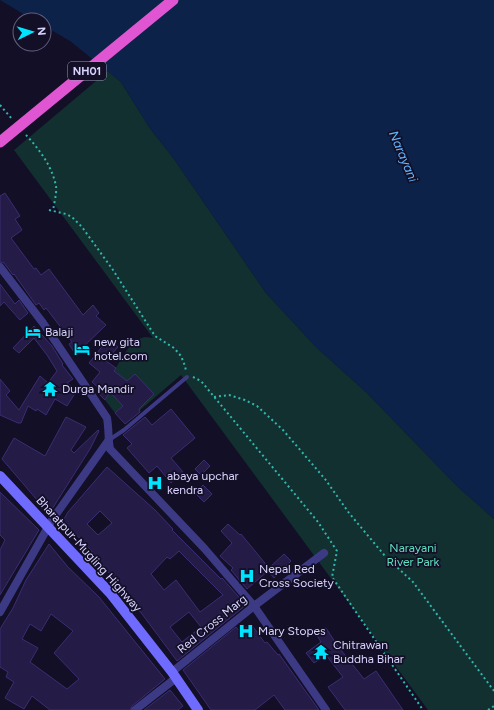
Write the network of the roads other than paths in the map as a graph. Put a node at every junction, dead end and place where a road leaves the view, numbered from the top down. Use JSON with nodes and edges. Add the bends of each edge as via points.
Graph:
{"nodes":[{"id":1,"x":173,"y":0,"type":"edge"},
{"id":2,"x":0,"y":142,"type":"edge"},
{"id":3,"x":0,"y":267,"type":"edge"},
{"id":4,"x":187,"y":377,"type":"road end"},
{"id":5,"x":108,"y":441,"type":"junction"},
{"id":6,"x":0,"y":476,"type":"edge"},
{"id":7,"x":49,"y":526,"type":"junction"},
{"id":8,"x":324,"y":553,"type":"dead end"},
{"id":9,"x":254,"y":606,"type":"junction"},
{"id":10,"x":0,"y":612,"type":"edge"},
{"id":11,"x":174,"y":675,"type":"junction"},
{"id":12,"x":135,"y":710,"type":"edge"},
{"id":13,"x":198,"y":710,"type":"edge"},
{"id":14,"x":326,"y":710,"type":"edge"}],
"edges":[{"from":1,"to":2,"type":"highway","number":"NH01","bridge":true},
{"from":3,"to":5,"type":"street","via":[[44,323],[107,418]]},
{"from":4,"to":5,"type":"lane"},
{"from":5,"to":7,"type":"street"},
{"from":5,"to":9,"type":"street","via":[[110,449],[204,548]]},
{"from":6,"to":7,"type":"main road","name":"Bharatpur-Mugling Highway"},
{"from":7,"to":10,"type":"street"},
{"from":7,"to":11,"type":"main road","name":"Bharatpur-Mugling Highway","via":[[110,593]]},
{"from":8,"to":9,"type":"street","name":"Red Cross Marg"},
{"from":9,"to":11,"type":"street","name":"Red Cross Marg"},
{"from":9,"to":14,"type":"street"},
{"from":11,"to":12,"type":"street","name":"Red Cross Marg"},
{"from":11,"to":13,"type":"main road","name":"Bharatpur-Mugling Highway"}]}
